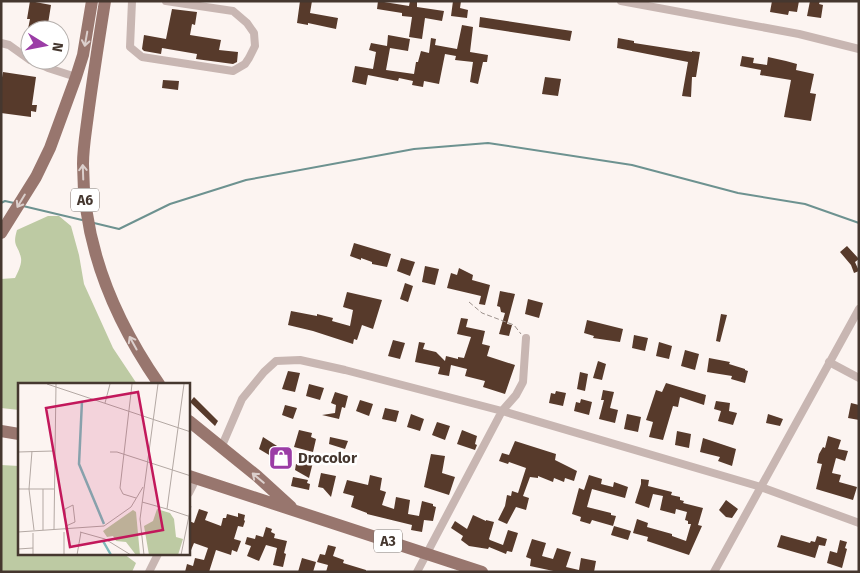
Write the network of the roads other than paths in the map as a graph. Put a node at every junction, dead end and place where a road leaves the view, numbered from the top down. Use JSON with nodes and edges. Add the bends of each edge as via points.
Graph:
{"nodes":[{"id":1,"x":92,"y":1,"type":"edge"},
{"id":2,"x":105,"y":1,"type":"edge"},
{"id":3,"x":132,"y":1,"type":"edge"},
{"id":4,"x":166,"y":1,"type":"edge"},
{"id":5,"x":621,"y":1,"type":"edge"},
{"id":6,"x":1,"y":43,"type":"edge"},
{"id":7,"x":859,"y":49,"type":"edge"},
{"id":8,"x":20,"y":53,"type":"edge"},
{"id":9,"x":54,"y":70,"type":"edge"},
{"id":10,"x":76,"y":77,"type":"junction"},
{"id":11,"x":93,"y":81,"type":"junction"},
{"id":12,"x":1,"y":233,"type":"edge"},
{"id":13,"x":859,"y":308,"type":"edge"},
{"id":14,"x":526,"y":338,"type":"road end"},
{"id":15,"x":829,"y":362,"type":"junction"},
{"id":16,"x":859,"y":378,"type":"edge"},
{"id":17,"x":158,"y":383,"type":"edge"},
{"id":18,"x":502,"y":411,"type":"junction"},
{"id":19,"x":190,"y":422,"type":"edge"},
{"id":20,"x":1,"y":431,"type":"edge"},
{"id":21,"x":18,"y":434,"type":"edge"},
{"id":22,"x":221,"y":448,"type":"junction"},
{"id":23,"x":192,"y":478,"type":"edge"},
{"id":24,"x":761,"y":487,"type":"junction"},
{"id":25,"x":295,"y":510,"type":"junction"},
{"id":26,"x":859,"y":523,"type":"edge"},
{"id":27,"x":426,"y":554,"type":"junction"},
{"id":28,"x":157,"y":556,"type":"edge"},
{"id":29,"x":150,"y":572,"type":"edge"},
{"id":30,"x":417,"y":572,"type":"edge"},
{"id":31,"x":482,"y":572,"type":"edge"},
{"id":32,"x":714,"y":572,"type":"edge"}],
"edges":[{"from":1,"to":10,"type":"highway","one_way":true},
{"from":2,"to":11,"type":"highway","number":"A6"},
{"from":3,"to":4,"type":"street","via":[[130,47],[142,56],[233,71],[245,64],[255,46],[254,33],[233,11]]},
{"from":5,"to":7,"type":"street","via":[[799,34]]},
{"from":6,"to":8,"type":"street"},
{"from":9,"to":10,"type":"street"},
{"from":10,"to":11,"type":"highway"},
{"from":10,"to":12,"type":"highway","one_way":true,"via":[[36,177]]},
{"from":17,"to":11,"type":"highway","number":"A6","one_way":true,"via":[[118,314],[102,276],[87,222],[83,162]]},
{"from":13,"to":15,"type":"street"},
{"from":14,"to":18,"type":"street","via":[[523,382]]},
{"from":15,"to":16,"type":"street"},
{"from":15,"to":24,"type":"street"},
{"from":18,"to":22,"type":"street","via":[[300,360],[276,361],[242,399]]},
{"from":18,"to":24,"type":"street"},
{"from":18,"to":27,"type":"street"},
{"from":19,"to":22,"type":"highway"},
{"from":20,"to":21,"type":"highway"},
{"from":25,"to":22,"type":"highway","one_way":true},
{"from":23,"to":25,"type":"highway","number":"A3"},
{"from":24,"to":26,"type":"street"},
{"from":24,"to":32,"type":"street"},
{"from":25,"to":27,"type":"highway","number":"A3"},
{"from":27,"to":30,"type":"street"},
{"from":27,"to":31,"type":"highway","number":"A3"},
{"from":28,"to":29,"type":"street"}]}
